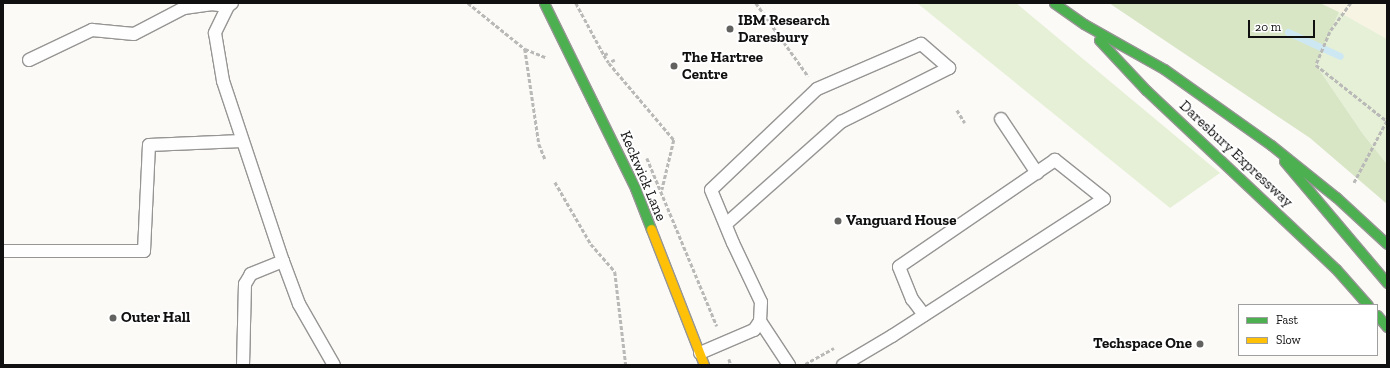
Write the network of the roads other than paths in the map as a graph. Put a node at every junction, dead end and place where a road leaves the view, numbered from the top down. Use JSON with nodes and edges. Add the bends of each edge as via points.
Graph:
{"nodes":[{"id":1,"x":544,"y":3,"type":"edge"},
{"id":2,"x":1054,"y":3,"type":"edge"},
{"id":3,"x":230,"y":4,"type":"edge"},
{"id":4,"x":1084,"y":24,"type":"junction"},
{"id":5,"x":29,"y":60,"type":"dead end"},
{"id":6,"x":1001,"y":119,"type":"dead end"},
{"id":7,"x":242,"y":141,"type":"junction"},
{"id":8,"x":1271,"y":145,"type":"junction"},
{"id":9,"x":1037,"y":173,"type":"junction"},
{"id":10,"x":726,"y":224,"type":"junction"},
{"id":11,"x":1387,"y":244,"type":"edge"},
{"id":12,"x":3,"y":251,"type":"edge"},
{"id":13,"x":283,"y":261,"type":"junction"},
{"id":14,"x":1387,"y":284,"type":"edge"},
{"id":15,"x":1367,"y":304,"type":"edge"},
{"id":16,"x":924,"y":315,"type":"junction"},
{"id":17,"x":1378,"y":319,"type":"edge"},
{"id":18,"x":760,"y":321,"type":"junction"},
{"id":19,"x":1386,"y":331,"type":"edge"},
{"id":20,"x":700,"y":353,"type":"junction"},
{"id":21,"x":243,"y":365,"type":"edge"},
{"id":22,"x":334,"y":365,"type":"edge"},
{"id":23,"x":704,"y":365,"type":"edge"},
{"id":24,"x":788,"y":365,"type":"edge"},
{"id":25,"x":843,"y":365,"type":"edge"}],
"edges":[{"from":1,"to":20,"type":"main road","name":"Keckwick Lane","via":[[635,188]]},
{"from":2,"to":4,"type":"main road","name":"Daresbury Expressway"},
{"from":3,"to":5,"type":"lane","via":[[184,8],[134,34],[92,30]]},
{"from":3,"to":7,"type":"lane","via":[[215,33],[223,81]]},
{"from":4,"to":8,"type":"main road","name":"Daresbury Expressway","via":[[1164,69]]},
{"from":4,"to":15,"type":"main road","name":"Daresbury Expressway","via":[[1146,90],[1336,269]]},
{"from":6,"to":9,"type":"lane"},
{"from":7,"to":12,"type":"lane","via":[[148,145],[144,251]]},
{"from":7,"to":13,"type":"lane"},
{"from":8,"to":11,"type":"main road","name":"Daresbury Expressway","via":[[1336,197]]},
{"from":8,"to":14,"type":"main road"},
{"from":9,"to":16,"type":"lane","via":[[899,267],[912,299]]},
{"from":9,"to":16,"type":"lane","via":[[1055,160],[1104,199]]},
{"from":10,"to":10,"type":"lane","via":[[711,190],[817,90],[921,44],[949,68],[841,122]]},
{"from":10,"to":18,"type":"lane","via":[[761,302]]},
{"from":13,"to":21,"type":"lane","via":[[251,274],[245,284]]},
{"from":13,"to":22,"type":"lane","via":[[300,304]]},
{"from":16,"to":25,"type":"lane"},
{"from":17,"to":19,"type":"main road"},
{"from":18,"to":20,"type":"lane","via":[[754,330]]},
{"from":18,"to":24,"type":"lane"},
{"from":20,"to":23,"type":"main road","name":"Keckwick Lane"}]}
